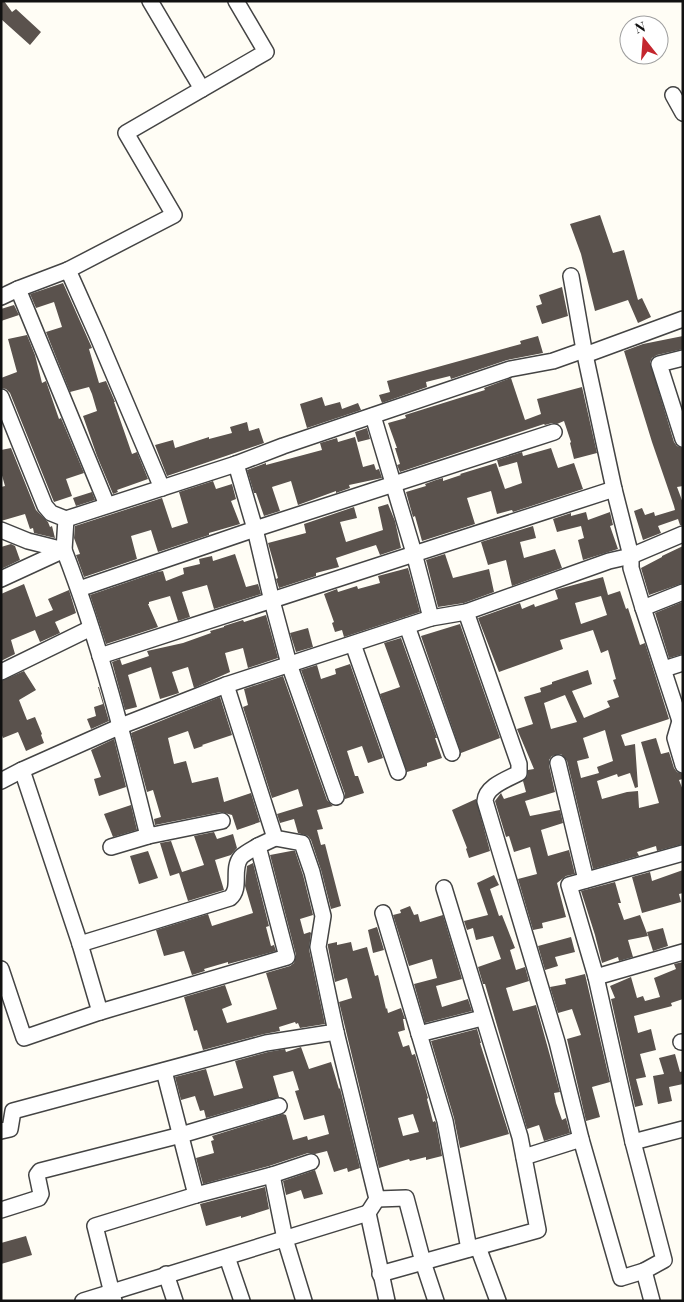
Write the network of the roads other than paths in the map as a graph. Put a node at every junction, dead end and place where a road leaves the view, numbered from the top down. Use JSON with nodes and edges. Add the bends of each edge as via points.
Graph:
{"nodes":[{"id":1,"x":150,"y":1,"type":"edge"},
{"id":2,"x":236,"y":1,"type":"edge"},
{"id":3,"x":202,"y":89,"type":"junction"},
{"id":4,"x":673,"y":95,"type":"dead end"},
{"id":5,"x":683,"y":113,"type":"edge"},
{"id":6,"x":68,"y":270,"type":"junction"},
{"id":7,"x":571,"y":276,"type":"dead end"},
{"id":8,"x":18,"y":289,"type":"junction"},
{"id":9,"x":1,"y":298,"type":"edge"},
{"id":10,"x":683,"y":319,"type":"edge"},
{"id":11,"x":585,"y":352,"type":"junction"},
{"id":12,"x":683,"y":358,"type":"edge"},
{"id":13,"x":1,"y":397,"type":"edge"},
{"id":14,"x":373,"y":416,"type":"junction"},
{"id":15,"x":554,"y":432,"type":"dead end"},
{"id":16,"x":683,"y":439,"type":"edge"},
{"id":17,"x":236,"y":464,"type":"junction"},
{"id":18,"x":393,"y":484,"type":"junction"},
{"id":19,"x":162,"y":488,"type":"junction"},
{"id":20,"x":614,"y":489,"type":"junction"},
{"id":21,"x":107,"y":505,"type":"junction"},
{"id":22,"x":66,"y":519,"type":"junction"},
{"id":23,"x":255,"y":529,"type":"junction"},
{"id":24,"x":1,"y":530,"type":"edge"},
{"id":25,"x":683,"y":534,"type":"edge"},
{"id":26,"x":64,"y":550,"type":"junction"},
{"id":27,"x":414,"y":553,"type":"junction"},
{"id":28,"x":632,"y":556,"type":"junction"},
{"id":29,"x":1,"y":579,"type":"edge"},
{"id":30,"x":79,"y":589,"type":"junction"},
{"id":31,"x":683,"y":592,"type":"edge"},
{"id":32,"x":272,"y":600,"type":"junction"},
{"id":33,"x":643,"y":608,"type":"junction"},
{"id":34,"x":466,"y":612,"type":"junction"},
{"id":35,"x":430,"y":618,"type":"junction"},
{"id":36,"x":407,"y":626,"type":"junction"},
{"id":37,"x":91,"y":628,"type":"junction"},
{"id":38,"x":352,"y":644,"type":"junction"},
{"id":39,"x":100,"y":656,"type":"junction"},
{"id":40,"x":683,"y":663,"type":"edge"},
{"id":41,"x":289,"y":664,"type":"junction"},
{"id":42,"x":664,"y":669,"type":"junction"},
{"id":43,"x":1,"y":672,"type":"edge"},
{"id":44,"x":226,"y":685,"type":"junction"},
{"id":45,"x":681,"y":721,"type":"edge"},
{"id":46,"x":121,"y":726,"type":"junction"},
{"id":47,"x":452,"y":753,"type":"dead end"},
{"id":48,"x":558,"y":764,"type":"dead end"},
{"id":49,"x":683,"y":765,"type":"edge"},
{"id":50,"x":22,"y":770,"type":"junction"},
{"id":51,"x":398,"y":772,"type":"dead end"},
{"id":52,"x":1,"y":781,"type":"edge"},
{"id":53,"x":336,"y":797,"type":"dead end"},
{"id":54,"x":222,"y":821,"type":"dead end"},
{"id":55,"x":148,"y":836,"type":"junction"},
{"id":56,"x":275,"y":838,"type":"junction"},
{"id":57,"x":258,"y":846,"type":"junction"},
{"id":58,"x":111,"y":848,"type":"dead end"},
{"id":59,"x":683,"y":853,"type":"edge"},
{"id":60,"x":586,"y":880,"type":"junction"},
{"id":61,"x":444,"y":888,"type":"dead end"},
{"id":62,"x":382,"y":913,"type":"dead end"},
{"id":63,"x":80,"y":944,"type":"junction"},
{"id":64,"x":683,"y":952,"type":"edge"},
{"id":65,"x":1,"y":969,"type":"edge"},
{"id":66,"x":596,"y":977,"type":"junction"},
{"id":67,"x":100,"y":1012,"type":"junction"},
{"id":68,"x":482,"y":1018,"type":"junction"},
{"id":69,"x":336,"y":1032,"type":"junction"},
{"id":70,"x":420,"y":1034,"type":"junction"},
{"id":71,"x":164,"y":1071,"type":"junction"},
{"id":72,"x":279,"y":1106,"type":"dead end"},
{"id":73,"x":683,"y":1129,"type":"edge"},
{"id":74,"x":1,"y":1131,"type":"edge"},
{"id":75,"x":181,"y":1135,"type":"junction"},
{"id":76,"x":581,"y":1139,"type":"junction"},
{"id":77,"x":633,"y":1142,"type":"junction"},
{"id":78,"x":524,"y":1157,"type":"junction"},
{"id":79,"x":311,"y":1162,"type":"dead end"},
{"id":80,"x":272,"y":1175,"type":"junction"},
{"id":81,"x":196,"y":1195,"type":"junction"},
{"id":82,"x":377,"y":1199,"type":"junction"},
{"id":83,"x":1,"y":1210,"type":"edge"},
{"id":84,"x":368,"y":1213,"type":"junction"},
{"id":85,"x":285,"y":1239,"type":"junction"},
{"id":86,"x":474,"y":1248,"type":"junction"},
{"id":87,"x":227,"y":1257,"type":"junction"},
{"id":88,"x":423,"y":1262,"type":"junction"},
{"id":89,"x":644,"y":1271,"type":"junction"},
{"id":90,"x":166,"y":1274,"type":"junction"},
{"id":91,"x":380,"y":1274,"type":"junction"},
{"id":92,"x":113,"y":1297,"type":"edge"},
{"id":93,"x":83,"y":1301,"type":"edge"},
{"id":94,"x":175,"y":1301,"type":"edge"},
{"id":95,"x":242,"y":1301,"type":"edge"},
{"id":96,"x":304,"y":1301,"type":"edge"},
{"id":97,"x":387,"y":1301,"type":"edge"},
{"id":98,"x":436,"y":1301,"type":"edge"},
{"id":99,"x":498,"y":1301,"type":"edge"},
{"id":100,"x":652,"y":1301,"type":"edge"}],
"edges":[{"from":1,"to":3,"type":"street"},
{"from":2,"to":3,"type":"street","via":[[266,52]]},
{"from":3,"to":6,"type":"street","via":[[126,133],[174,215]]},
{"from":4,"to":5,"type":"street"},
{"from":6,"to":8,"type":"street"},
{"from":6,"to":19,"type":"street"},
{"from":7,"to":11,"type":"street"},
{"from":8,"to":9,"type":"street"},
{"from":8,"to":21,"type":"street"},
{"from":10,"to":11,"type":"street"},
{"from":11,"to":14,"type":"street","via":[[510,369]]},
{"from":11,"to":20,"type":"street"},
{"from":12,"to":16,"type":"street","via":[[659,364]]},
{"from":13,"to":22,"type":"street","via":[[45,506],[51,513]]},
{"from":14,"to":17,"type":"street"},
{"from":14,"to":18,"type":"street"},
{"from":15,"to":18,"type":"street"},
{"from":17,"to":19,"type":"street"},
{"from":17,"to":23,"type":"street"},
{"from":18,"to":23,"type":"street"},
{"from":18,"to":27,"type":"street"},
{"from":19,"to":21,"type":"street"},
{"from":20,"to":27,"type":"street"},
{"from":20,"to":28,"type":"street"},
{"from":21,"to":22,"type":"street"},
{"from":22,"to":26,"type":"street"},
{"from":23,"to":30,"type":"street"},
{"from":23,"to":32,"type":"street"},
{"from":24,"to":26,"type":"street"},
{"from":25,"to":28,"type":"street"},
{"from":26,"to":29,"type":"street"},
{"from":26,"to":30,"type":"street"},
{"from":27,"to":32,"type":"street"},
{"from":27,"to":35,"type":"street"},
{"from":28,"to":33,"type":"street","via":[[631,568]]},
{"from":28,"to":34,"type":"street","via":[[609,561]]},
{"from":30,"to":37,"type":"street"},
{"from":31,"to":33,"type":"street"},
{"from":32,"to":39,"type":"street"},
{"from":32,"to":41,"type":"street"},
{"from":33,"to":42,"type":"street"},
{"from":34,"to":35,"type":"street"},
{"from":34,"to":76,"type":"street","via":[[519,764],[519,773],[491,788],[485,801],[557,1042]]},
{"from":35,"to":36,"type":"street"},
{"from":36,"to":38,"type":"street"},
{"from":36,"to":47,"type":"street"},
{"from":37,"to":39,"type":"street"},
{"from":37,"to":43,"type":"street"},
{"from":38,"to":41,"type":"street"},
{"from":38,"to":51,"type":"street"},
{"from":39,"to":46,"type":"street"},
{"from":40,"to":42,"type":"street"},
{"from":41,"to":44,"type":"street"},
{"from":41,"to":53,"type":"street"},
{"from":42,"to":45,"type":"street"},
{"from":44,"to":46,"type":"street"},
{"from":44,"to":56,"type":"street"},
{"from":45,"to":49,"type":"street","via":[[675,738]]},
{"from":46,"to":50,"type":"street"},
{"from":46,"to":55,"type":"street"},
{"from":48,"to":60,"type":"street"},
{"from":50,"to":52,"type":"street"},
{"from":50,"to":63,"type":"street"},
{"from":54,"to":55,"type":"street"},
{"from":55,"to":58,"type":"street"},
{"from":56,"to":57,"type":"street"},
{"from":56,"to":69,"type":"street","via":[[302,843],[312,872],[323,916],[318,947]]},
{"from":57,"to":63,"type":"street","via":[[242,857],[237,866],[236,888],[230,898]]},
{"from":57,"to":67,"type":"street","via":[[287,957]]},
{"from":59,"to":60,"type":"street"},
{"from":60,"to":66,"type":"street","via":[[568,885]]},
{"from":61,"to":68,"type":"street"},
{"from":62,"to":70,"type":"street"},
{"from":63,"to":67,"type":"street"},
{"from":64,"to":66,"type":"street"},
{"from":65,"to":67,"type":"street","via":[[24,1038]]},
{"from":66,"to":77,"type":"street"},
{"from":68,"to":70,"type":"street"},
{"from":68,"to":78,"type":"street"},
{"from":69,"to":71,"type":"street","via":[[266,1043]]},
{"from":69,"to":82,"type":"street"},
{"from":70,"to":86,"type":"street","via":[[445,1121]]},
{"from":71,"to":74,"type":"street","via":[[13,1112],[10,1129]]},
{"from":71,"to":75,"type":"street"},
{"from":72,"to":75,"type":"street"},
{"from":73,"to":77,"type":"street"},
{"from":75,"to":81,"type":"street"},
{"from":75,"to":83,"type":"street","via":[[40,1171],[37,1175],[39,1198]]},
{"from":76,"to":78,"type":"street"},
{"from":76,"to":89,"type":"street","via":[[621,1278]]},
{"from":77,"to":89,"type":"street","via":[[664,1260]]},
{"from":78,"to":86,"type":"street","via":[[538,1230]]},
{"from":79,"to":80,"type":"street"},
{"from":80,"to":81,"type":"street"},
{"from":80,"to":85,"type":"street"},
{"from":81,"to":92,"type":"street","via":[[95,1226]]},
{"from":82,"to":84,"type":"street"},
{"from":82,"to":88,"type":"street","via":[[406,1198]]},
{"from":84,"to":85,"type":"street"},
{"from":84,"to":91,"type":"street"},
{"from":85,"to":87,"type":"street"},
{"from":85,"to":96,"type":"street"},
{"from":86,"to":88,"type":"street"},
{"from":86,"to":99,"type":"street"},
{"from":87,"to":90,"type":"street"},
{"from":87,"to":95,"type":"street"},
{"from":88,"to":91,"type":"street"},
{"from":88,"to":98,"type":"street"},
{"from":89,"to":100,"type":"street"},
{"from":90,"to":92,"type":"street"},
{"from":90,"to":94,"type":"street"},
{"from":91,"to":97,"type":"street"},
{"from":92,"to":93,"type":"street"}]}
